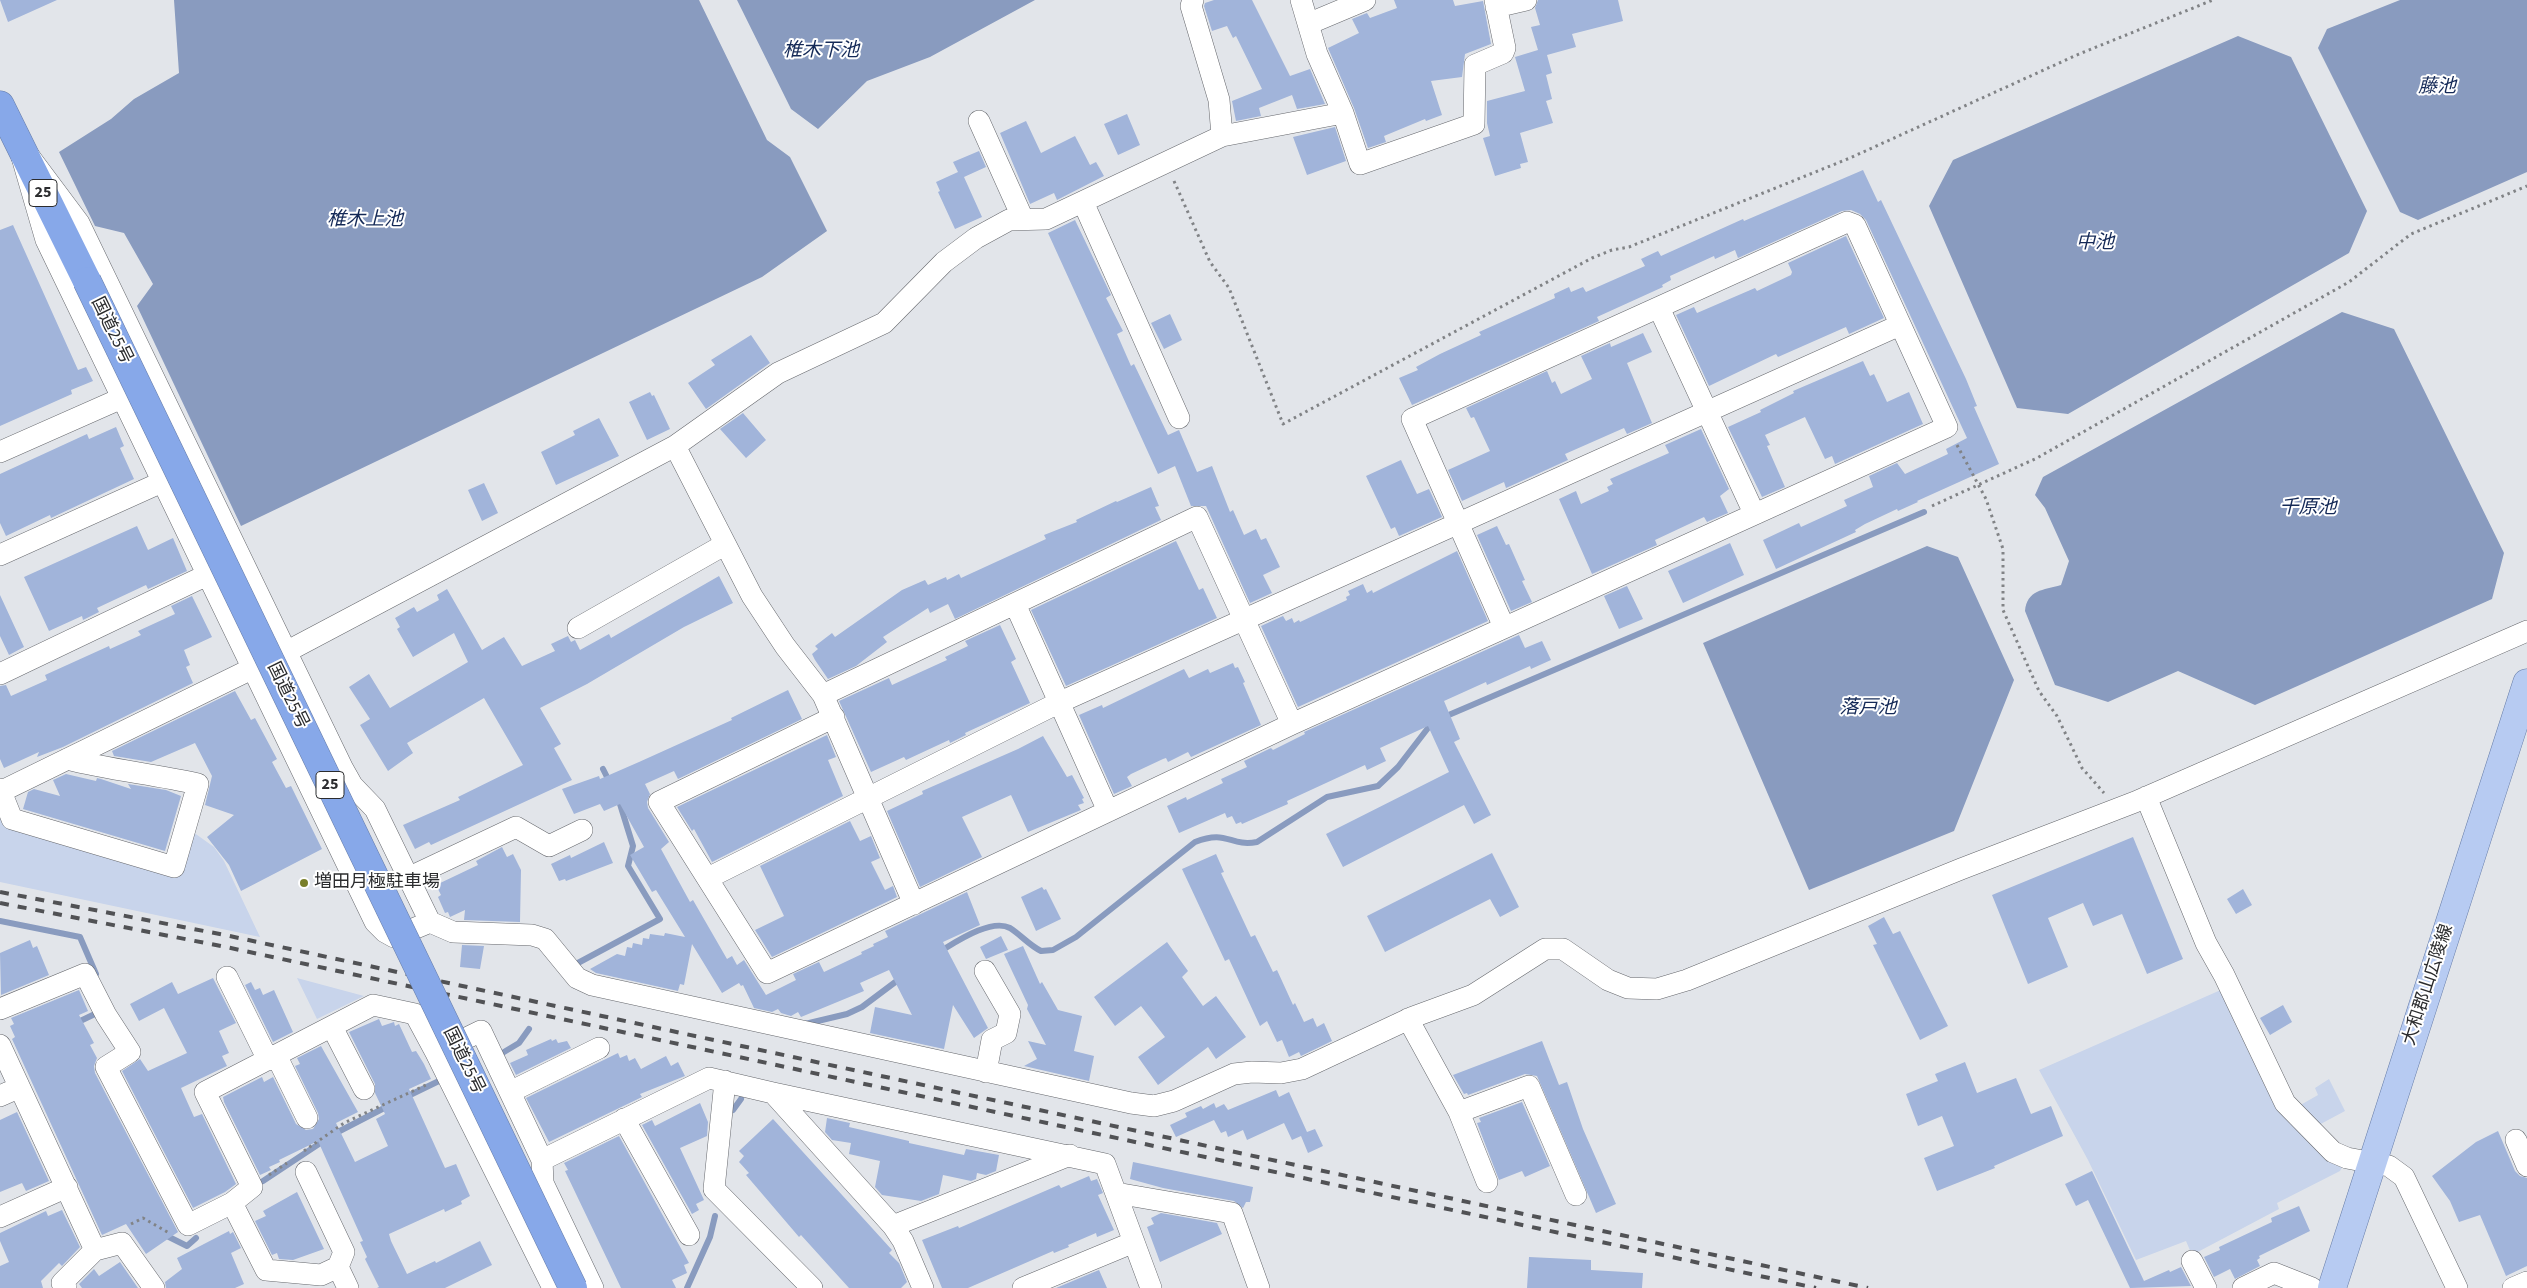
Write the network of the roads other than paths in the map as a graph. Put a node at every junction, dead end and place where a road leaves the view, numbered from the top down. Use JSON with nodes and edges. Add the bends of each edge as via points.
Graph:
{"nodes":[{"id":1,"x":1193,"y":0,"type":"edge"},
{"id":2,"x":1301,"y":0,"type":"edge"},
{"id":3,"x":1365,"y":0,"type":"edge"},
{"id":4,"x":1526,"y":0,"type":"edge"},
{"id":5,"x":1496,"y":4,"type":"edge"},
{"id":6,"x":1308,"y":24,"type":"junction"},
{"id":7,"x":0,"y":105,"type":"edge"},
{"id":8,"x":1343,"y":113,"type":"junction"},
{"id":9,"x":979,"y":121,"type":"dead end"},
{"id":10,"x":1222,"y":136,"type":"junction"},
{"id":11,"x":9,"y":144,"type":"edge"},
{"id":12,"x":1082,"y":202,"type":"junction"},
{"id":13,"x":1023,"y":220,"type":"junction"},
{"id":14,"x":1660,"y":308,"type":"junction"},
{"id":15,"x":1900,"y":325,"type":"junction"},
{"id":16,"x":122,"y":398,"type":"junction"},
{"id":17,"x":1708,"y":411,"type":"junction"},
{"id":18,"x":1179,"y":418,"type":"dead end"},
{"id":19,"x":675,"y":446,"type":"junction"},
{"id":20,"x":0,"y":452,"type":"edge"},
{"id":21,"x":162,"y":482,"type":"junction"},
{"id":22,"x":1754,"y":513,"type":"junction"},
{"id":23,"x":1459,"y":524,"type":"junction"},
{"id":24,"x":724,"y":545,"type":"junction"},
{"id":25,"x":0,"y":555,"type":"edge"},
{"id":26,"x":207,"y":575,"type":"junction"},
{"id":27,"x":1015,"y":604,"type":"junction"},
{"id":28,"x":1243,"y":622,"type":"junction"},
{"id":29,"x":1504,"y":627,"type":"junction"},
{"id":30,"x":578,"y":628,"type":"dead end"},
{"id":31,"x":2527,"y":630,"type":"edge"},
{"id":32,"x":286,"y":652,"type":"junction"},
{"id":33,"x":252,"y":668,"type":"junction"},
{"id":34,"x":0,"y":674,"type":"edge"},
{"id":35,"x":2527,"y":683,"type":"edge"},
{"id":36,"x":823,"y":695,"type":"junction"},
{"id":37,"x":1058,"y":704,"type":"junction"},
{"id":38,"x":834,"y":717,"type":"junction"},
{"id":39,"x":1292,"y":724,"type":"junction"},
{"id":40,"x":67,"y":759,"type":"junction"},
{"id":41,"x":343,"y":769,"type":"junction"},
{"id":42,"x":309,"y":786,"type":"junction"},
{"id":43,"x":0,"y":791,"type":"edge"},
{"id":44,"x":2146,"y":797,"type":"junction"},
{"id":45,"x":866,"y":798,"type":"junction"},
{"id":46,"x":1108,"y":811,"type":"junction"},
{"id":47,"x":582,"y":830,"type":"dead end"},
{"id":48,"x":408,"y":878,"type":"junction"},
{"id":49,"x":708,"y":878,"type":"junction"},
{"id":50,"x":914,"y":904,"type":"junction"},
{"id":51,"x":430,"y":922,"type":"junction"},
{"id":52,"x":985,"y":971,"type":"dead end"},
{"id":53,"x":227,"y":977,"type":"dead end"},
{"id":54,"x":0,"y":1009,"type":"edge"},
{"id":55,"x":1408,"y":1019,"type":"junction"},
{"id":56,"x":332,"y":1027,"type":"junction"},
{"id":57,"x":0,"y":1045,"type":"edge"},
{"id":58,"x":599,"y":1048,"type":"dead end"},
{"id":59,"x":436,"y":1053,"type":"junction"},
{"id":60,"x":272,"y":1058,"type":"junction"},
{"id":61,"x":986,"y":1072,"type":"junction"},
{"id":62,"x":725,"y":1081,"type":"junction"},
{"id":63,"x":364,"y":1089,"type":"dead end"},
{"id":64,"x":9,"y":1092,"type":"edge"},
{"id":65,"x":510,"y":1092,"type":"junction"},
{"id":66,"x":773,"y":1093,"type":"junction"},
{"id":67,"x":1459,"y":1112,"type":"junction"},
{"id":68,"x":308,"y":1118,"type":"dead end"},
{"id":69,"x":624,"y":1119,"type":"junction"},
{"id":70,"x":2516,"y":1140,"type":"dead end"},
{"id":71,"x":1070,"y":1154,"type":"junction"},
{"id":72,"x":542,"y":1160,"type":"junction"},
{"id":73,"x":299,"y":1162,"type":"road end"},
{"id":74,"x":2372,"y":1163,"type":"junction"},
{"id":75,"x":2527,"y":1166,"type":"edge"},
{"id":76,"x":1487,"y":1182,"type":"dead end"},
{"id":77,"x":67,"y":1187,"type":"junction"},
{"id":78,"x":1116,"y":1193,"type":"junction"},
{"id":79,"x":1576,"y":1195,"type":"dead end"},
{"id":80,"x":232,"y":1203,"type":"junction"},
{"id":81,"x":0,"y":1217,"type":"edge"},
{"id":82,"x":893,"y":1226,"type":"junction"},
{"id":83,"x":689,"y":1234,"type":"dead end"},
{"id":84,"x":1134,"y":1242,"type":"junction"},
{"id":85,"x":572,"y":1244,"type":"junction"},
{"id":86,"x":95,"y":1250,"type":"junction"},
{"id":87,"x":539,"y":1259,"type":"junction"},
{"id":88,"x":2192,"y":1261,"type":"dead end"},
{"id":89,"x":338,"y":1267,"type":"junction"},
{"id":90,"x":2527,"y":1282,"type":"edge"},
{"id":91,"x":66,"y":1288,"type":"edge"},
{"id":92,"x":154,"y":1288,"type":"edge"},
{"id":93,"x":348,"y":1288,"type":"edge"},
{"id":94,"x":553,"y":1288,"type":"edge"},
{"id":95,"x":573,"y":1288,"type":"edge"},
{"id":96,"x":593,"y":1288,"type":"edge"},
{"id":97,"x":812,"y":1288,"type":"edge"},
{"id":98,"x":923,"y":1288,"type":"edge"},
{"id":99,"x":1023,"y":1288,"type":"edge"},
{"id":100,"x":1151,"y":1288,"type":"edge"},
{"id":101,"x":1259,"y":1288,"type":"edge"},
{"id":102,"x":2206,"y":1288,"type":"edge"},
{"id":103,"x":2243,"y":1288,"type":"edge"},
{"id":104,"x":2312,"y":1288,"type":"edge"},
{"id":105,"x":2332,"y":1288,"type":"edge"},
{"id":106,"x":2457,"y":1288,"type":"edge"},
{"id":107,"x":2513,"y":1288,"type":"edge"}],
"edges":[{"from":1,"to":10,"type":"street","via":[[1191,6],[1219,100]]},
{"from":2,"to":6,"type":"street"},
{"from":3,"to":6,"type":"street"},
{"from":4,"to":5,"type":"street"},
{"from":5,"to":8,"type":"street","via":[[1505,48],[1503,53],[1475,65],[1474,124],[1360,164]]},
{"from":6,"to":8,"type":"street","via":[[1317,54]]},
{"from":7,"to":11,"type":"highway","name":"国道25号","number":"25"},
{"from":8,"to":10,"type":"street"},
{"from":9,"to":13,"type":"street"},
{"from":10,"to":12,"type":"street"},
{"from":11,"to":16,"type":"street","via":[[46,240]]},
{"from":11,"to":32,"type":"street","via":[[79,223]]},
{"from":11,"to":95,"type":"highway","name":"国道25号","number":"25","bridge":true,"via":[[87,281]]},
{"from":12,"to":13,"type":"street","via":[[1046,219]]},
{"from":12,"to":18,"type":"street"},
{"from":13,"to":19,"type":"street","via":[[1009,220],[976,238],[944,262],[884,323],[778,373]]},
{"from":14,"to":15,"type":"street","via":[[1847,222],[1855,225]]},
{"from":14,"to":17,"type":"street"},
{"from":14,"to":23,"type":"street","via":[[1412,419]]},
{"from":15,"to":17,"type":"street"},
{"from":15,"to":22,"type":"street","via":[[1947,427]]},
{"from":16,"to":20,"type":"street"},
{"from":16,"to":21,"type":"street"},
{"from":17,"to":22,"type":"street"},
{"from":17,"to":23,"type":"street"},
{"from":19,"to":24,"type":"street"},
{"from":19,"to":32,"type":"street"},
{"from":21,"to":25,"type":"street"},
{"from":21,"to":26,"type":"street"},
{"from":22,"to":29,"type":"street"},
{"from":23,"to":28,"type":"street"},
{"from":23,"to":29,"type":"street"},
{"from":24,"to":30,"type":"street"},
{"from":24,"to":36,"type":"street","via":[[752,596]]},
{"from":26,"to":33,"type":"street"},
{"from":26,"to":34,"type":"street"},
{"from":27,"to":28,"type":"street","via":[[1197,517]]},
{"from":27,"to":36,"type":"street"},
{"from":27,"to":37,"type":"street"},
{"from":28,"to":37,"type":"street"},
{"from":28,"to":39,"type":"street"},
{"from":29,"to":39,"type":"street"},
{"from":31,"to":44,"type":"street"},
{"from":32,"to":33,"type":"street"},
{"from":32,"to":41,"type":"street"},
{"from":33,"to":40,"type":"street"},
{"from":33,"to":42,"type":"street"},
{"from":35,"to":74,"type":"main road","name":"大和郡山広陵線"},
{"from":36,"to":38,"type":"street"},
{"from":37,"to":45,"type":"street"},
{"from":37,"to":46,"type":"street"},
{"from":38,"to":45,"type":"street"},
{"from":38,"to":49,"type":"street","via":[[659,802]]},
{"from":39,"to":46,"type":"street"},
{"from":40,"to":43,"type":"street"},
{"from":40,"to":43,"type":"street","via":[[198,784],[174,867],[12,819]]},
{"from":41,"to":42,"type":"street"},
{"from":41,"to":48,"type":"street","via":[[352,785],[375,808]]},
{"from":42,"to":51,"type":"street","via":[[375,922],[394,938]]},
{"from":44,"to":55,"type":"street","via":[[1687,980],[1657,989],[1628,988],[1608,980],[1563,950],[1545,949],[1474,995]]},
{"from":44,"to":74,"type":"street","via":[[2206,943],[2284,1103],[2333,1152]]},
{"from":45,"to":49,"type":"street"},
{"from":45,"to":50,"type":"street"},
{"from":46,"to":50,"type":"street"},
{"from":47,"to":48,"type":"street","via":[[550,846],[516,827]]},
{"from":48,"to":51,"type":"street"},
{"from":49,"to":50,"type":"street","via":[[767,974]]},
{"from":51,"to":61,"type":"street","via":[[453,932],[532,935],[545,939],[577,978],[592,985]]},
{"from":52,"to":61,"type":"street","via":[[1010,1014],[1006,1033],[992,1040]]},
{"from":53,"to":60,"type":"street"},
{"from":54,"to":80,"type":"street","via":[[85,974],[130,1052],[106,1067],[188,1225]]},
{"from":55,"to":61,"type":"street","via":[[1302,1069],[1234,1074],[1174,1101],[1154,1106],[1131,1104]]},
{"from":55,"to":67,"type":"street"},
{"from":56,"to":59,"type":"street","via":[[373,1006],[415,1014]]},
{"from":56,"to":60,"type":"street"},
{"from":56,"to":63,"type":"street"},
{"from":57,"to":64,"type":"street"},
{"from":58,"to":65,"type":"street"},
{"from":59,"to":65,"type":"street","via":[[481,1031]]},
{"from":59,"to":87,"type":"street"},
{"from":60,"to":68,"type":"street"},
{"from":60,"to":80,"type":"street","via":[[205,1092],[252,1187]]},
{"from":62,"to":66,"type":"street"},
{"from":62,"to":69,"type":"street","via":[[709,1078]]},
{"from":62,"to":97,"type":"street","via":[[714,1190]]},
{"from":64,"to":77,"type":"street"},
{"from":65,"to":72,"type":"street"},
{"from":66,"to":71,"type":"street"},
{"from":66,"to":82,"type":"street"},
{"from":67,"to":76,"type":"street"},
{"from":67,"to":79,"type":"street","via":[[1529,1086]]},
{"from":69,"to":72,"type":"street"},
{"from":69,"to":83,"type":"street"},
{"from":70,"to":75,"type":"street"},
{"from":71,"to":78,"type":"street","via":[[1105,1164]]},
{"from":71,"to":82,"type":"street"},
{"from":72,"to":85,"type":"street","via":[[542,1183]]},
{"from":73,"to":89,"type":"street","via":[[344,1252]]},
{"from":74,"to":105,"type":"main road","name":"大和郡山広陵線"},
{"from":74,"to":106,"type":"street","via":[[2389,1166],[2404,1177]]},
{"from":77,"to":81,"type":"street"},
{"from":77,"to":86,"type":"street"},
{"from":78,"to":84,"type":"street"},
{"from":78,"to":101,"type":"street","via":[[1232,1213]]},
{"from":80,"to":89,"type":"street","via":[[266,1270],[321,1275]]},
{"from":82,"to":98,"type":"street"},
{"from":84,"to":99,"type":"street"},
{"from":84,"to":100,"type":"street"},
{"from":85,"to":87,"type":"street"},
{"from":85,"to":96,"type":"street"},
{"from":86,"to":91,"type":"street","via":[[62,1283]]},
{"from":86,"to":92,"type":"street","via":[[122,1243]]},
{"from":87,"to":94,"type":"street"},
{"from":88,"to":102,"type":"street"},
{"from":89,"to":93,"type":"street"},
{"from":90,"to":107,"type":"street"},
{"from":103,"to":104,"type":"street","via":[[2274,1273]]}]}
